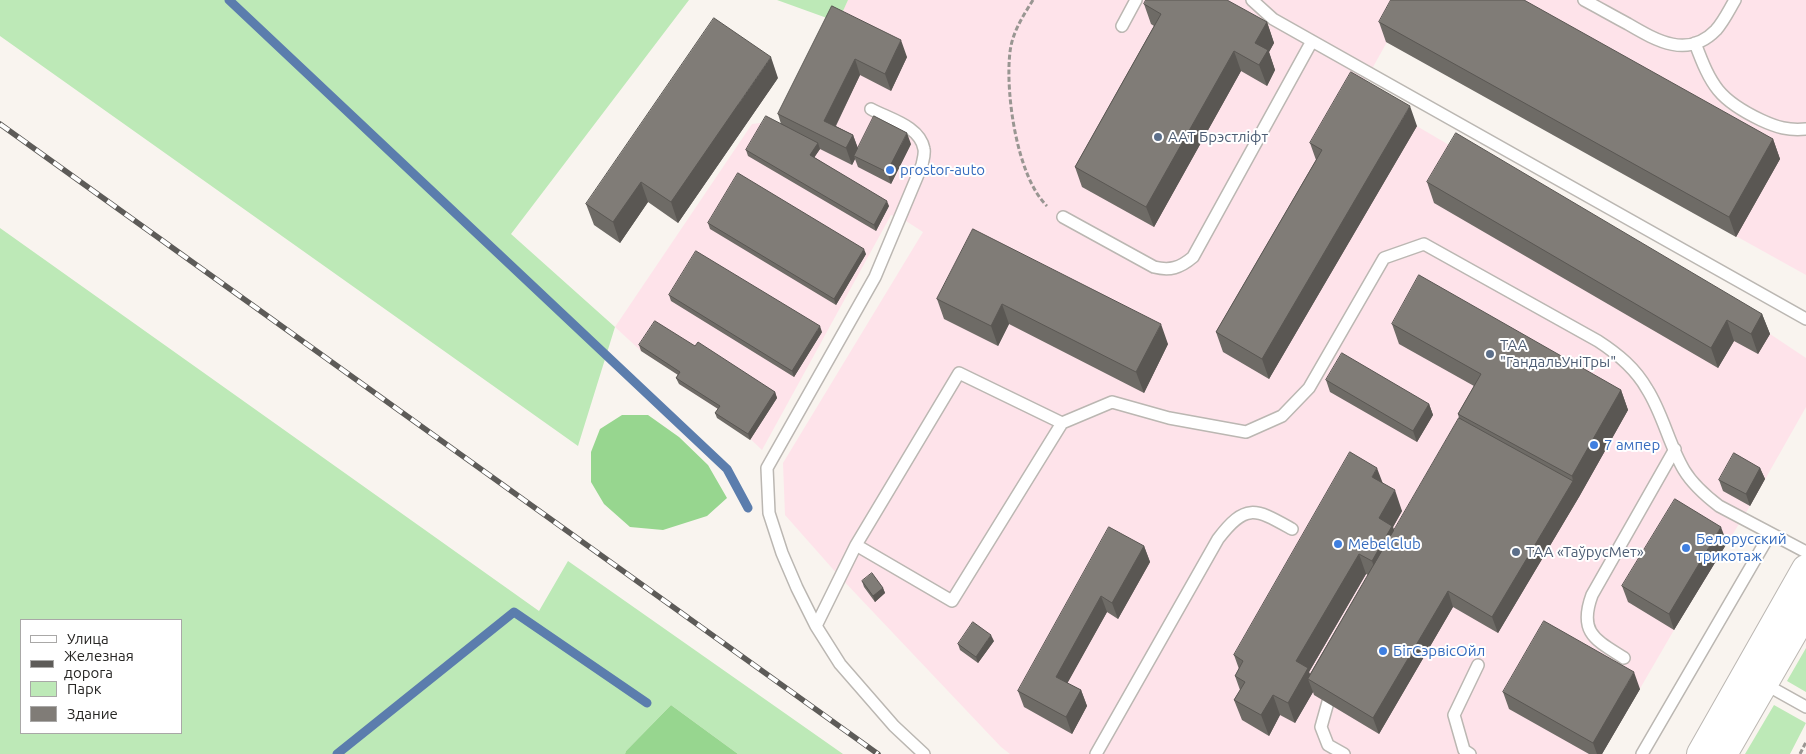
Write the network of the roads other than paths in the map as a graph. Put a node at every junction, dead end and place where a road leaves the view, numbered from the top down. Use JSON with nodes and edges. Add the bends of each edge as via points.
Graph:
{"nodes":[{"id":1,"x":1136,"y":0,"type":"edge"},
{"id":2,"x":1252,"y":0,"type":"edge"},
{"id":3,"x":1584,"y":0,"type":"edge"},
{"id":4,"x":1735,"y":0,"type":"edge"},
{"id":5,"x":1122,"y":26,"type":"dead end"},
{"id":6,"x":1312,"y":41,"type":"junction"},
{"id":7,"x":1695,"y":43,"type":"junction"},
{"id":8,"x":871,"y":110,"type":"dead end"},
{"id":9,"x":1806,"y":129,"type":"edge"},
{"id":10,"x":1062,"y":217,"type":"road end"},
{"id":11,"x":1806,"y":320,"type":"edge"},
{"id":12,"x":1062,"y":423,"type":"junction"},
{"id":13,"x":1675,"y":449,"type":"junction"},
{"id":14,"x":1292,"y":529,"type":"dead end"},
{"id":15,"x":1770,"y":534,"type":"junction"},
{"id":16,"x":856,"y":545,"type":"junction"},
{"id":17,"x":1806,"y":552,"type":"edge"},
{"id":18,"x":1806,"y":569,"type":"edge"},
{"id":19,"x":1806,"y":610,"type":"edge"},
{"id":20,"x":816,"y":626,"type":"junction"},
{"id":21,"x":1624,"y":658,"type":"dead end"},
{"id":22,"x":1478,"y":665,"type":"dead end"},
{"id":23,"x":1755,"y":679,"type":"junction"},
{"id":24,"x":1328,"y":702,"type":"edge"},
{"id":25,"x":1806,"y":707,"type":"edge"},
{"id":26,"x":924,"y":754,"type":"edge"},
{"id":27,"x":1096,"y":754,"type":"edge"},
{"id":28,"x":1344,"y":754,"type":"edge"},
{"id":29,"x":1470,"y":754,"type":"edge"},
{"id":30,"x":1642,"y":754,"type":"edge"},
{"id":31,"x":1701,"y":754,"type":"edge"},
{"id":32,"x":1723,"y":754,"type":"edge"}],
"edges":[{"from":1,"to":5,"type":"lane"},
{"from":2,"to":6,"type":"lane","via":[[1273,19]]},
{"from":3,"to":7,"type":"lane","via":[[1656,40],[1681,46]]},
{"from":4,"to":7,"type":"lane","via":[[1717,29]]},
{"from":6,"to":10,"type":"lane","via":[[1199,249],[1185,264],[1170,269],[1154,267]]},
{"from":6,"to":11,"type":"lane"},
{"from":7,"to":9,"type":"lane","via":[[1709,77],[1730,103],[1777,127]]},
{"from":8,"to":20,"type":"lane","via":[[912,130],[920,138],[924,151],[922,165],[875,277],[767,468],[769,513],[796,588]]},
{"from":12,"to":13,"type":"lane","via":[[1112,402],[1169,418],[1246,432],[1282,416],[1308,388],[1384,258],[1424,244],[1618,354],[1648,390]]},
{"from":12,"to":16,"type":"lane","via":[[960,373]]},
{"from":12,"to":16,"type":"lane","via":[[952,601]]},
{"from":13,"to":15,"type":"lane","via":[[1684,470],[1707,496]]},
{"from":13,"to":21,"type":"lane","via":[[1592,595],[1588,608],[1587,620],[1595,639]]},
{"from":14,"to":27,"type":"lane","via":[[1263,513],[1251,512],[1239,516],[1228,526]]},
{"from":15,"to":17,"type":"lane"},
{"from":15,"to":30,"type":"lane"},
{"from":16,"to":20,"type":"lane"},
{"from":18,"to":23,"type":"main road"},
{"from":19,"to":23,"type":"main road"},
{"from":20,"to":26,"type":"lane","via":[[840,664],[894,726]]},
{"from":22,"to":29,"type":"lane","via":[[1454,715],[1464,750]]},
{"from":23,"to":25,"type":"lane"},
{"from":23,"to":31,"type":"main road"},
{"from":23,"to":32,"type":"main road"},
{"from":24,"to":28,"type":"lane","via":[[1321,727],[1328,745]]}]}
